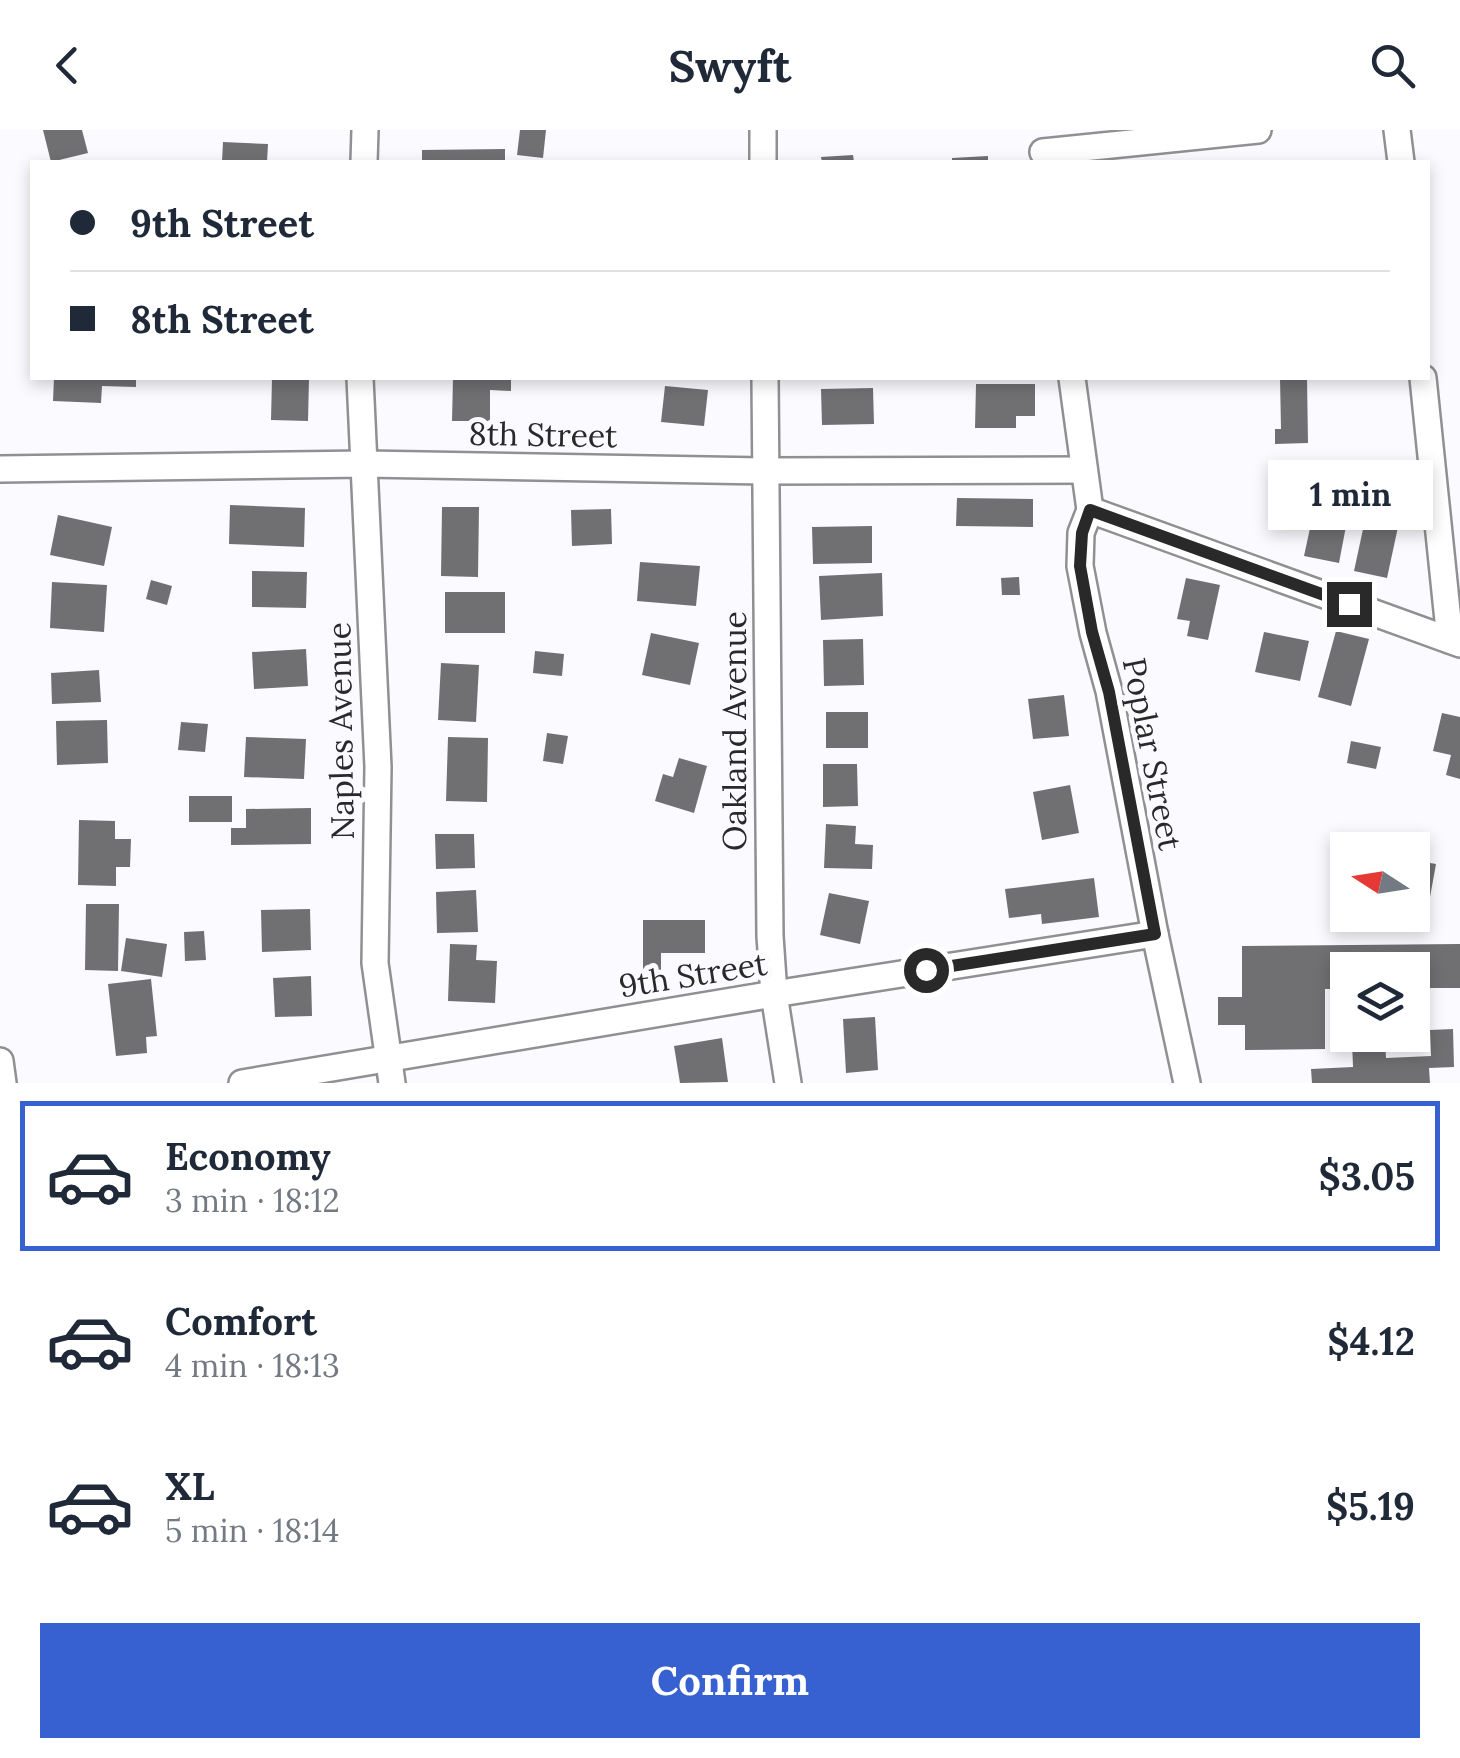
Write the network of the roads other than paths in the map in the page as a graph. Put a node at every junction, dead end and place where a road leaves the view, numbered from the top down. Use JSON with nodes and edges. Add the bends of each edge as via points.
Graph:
{"nodes":[{"id":1,"x":365,"y":130,"type":"edge"},
{"id":2,"x":763,"y":130,"type":"edge"},
{"id":3,"x":1258,"y":130,"type":"edge"},
{"id":4,"x":1398,"y":130,"type":"edge"},
{"id":5,"x":1042,"y":148,"type":"edge"},
{"id":6,"x":364,"y":160,"type":"edge"},
{"id":7,"x":763,"y":160,"type":"edge"},
{"id":8,"x":1401,"y":160,"type":"edge"},
{"id":9,"x":360,"y":380,"type":"edge"},
{"id":10,"x":765,"y":380,"type":"edge"},
{"id":11,"x":1072,"y":380,"type":"edge"},
{"id":12,"x":1423,"y":380,"type":"edge"},
{"id":13,"x":365,"y":464,"type":"junction"},
{"id":14,"x":0,"y":469,"type":"edge"},
{"id":15,"x":766,"y":470,"type":"junction"},
{"id":16,"x":1084,"y":470,"type":"junction"},
{"id":17,"x":1090,"y":510,"type":"junction"},
{"id":18,"x":1455,"y":642,"type":"edge"},
{"id":19,"x":1155,"y":934,"type":"junction"},
{"id":20,"x":774,"y":994,"type":"junction"},
{"id":21,"x":0,"y":1061,"type":"edge"},
{"id":22,"x":390,"y":1070,"type":"edge"},
{"id":23,"x":4,"y":1083,"type":"edge"},
{"id":24,"x":242,"y":1083,"type":"edge"},
{"id":25,"x":788,"y":1083,"type":"edge"},
{"id":26,"x":1188,"y":1083,"type":"edge"}],
"edges":[{"from":1,"to":6,"type":"street"},
{"from":2,"to":7,"type":"street"},
{"from":3,"to":5,"type":"street"},
{"from":4,"to":8,"type":"street"},
{"from":9,"to":13,"type":"street","name":"Naples Avenue"},
{"from":10,"to":15,"type":"street","name":"Oakland Avenue"},
{"from":11,"to":16,"type":"street","name":"Poplar Street"},
{"from":12,"to":18,"type":"street"},
{"from":13,"to":14,"type":"street","name":"8th Street"},
{"from":13,"to":15,"type":"street","name":"8th Street"},
{"from":13,"to":22,"type":"street","name":"Naples Avenue","via":[[378,767],[375,963]]},
{"from":15,"to":16,"type":"street","name":"8th Street"},
{"from":15,"to":20,"type":"street","name":"Oakland Avenue"},
{"from":16,"to":17,"type":"street","name":"Poplar Street"},
{"from":17,"to":18,"type":"street"},
{"from":17,"to":19,"type":"street","name":"Poplar Street","via":[[1080,566]]},
{"from":19,"to":20,"type":"street","name":"9th Street"},
{"from":19,"to":26,"type":"street","name":"Poplar Street"},
{"from":20,"to":22,"type":"street","name":"9th Street"},
{"from":20,"to":25,"type":"street","name":"Oakland Avenue"},
{"from":21,"to":23,"type":"street"},
{"from":22,"to":24,"type":"street","name":"9th Street"}]}
